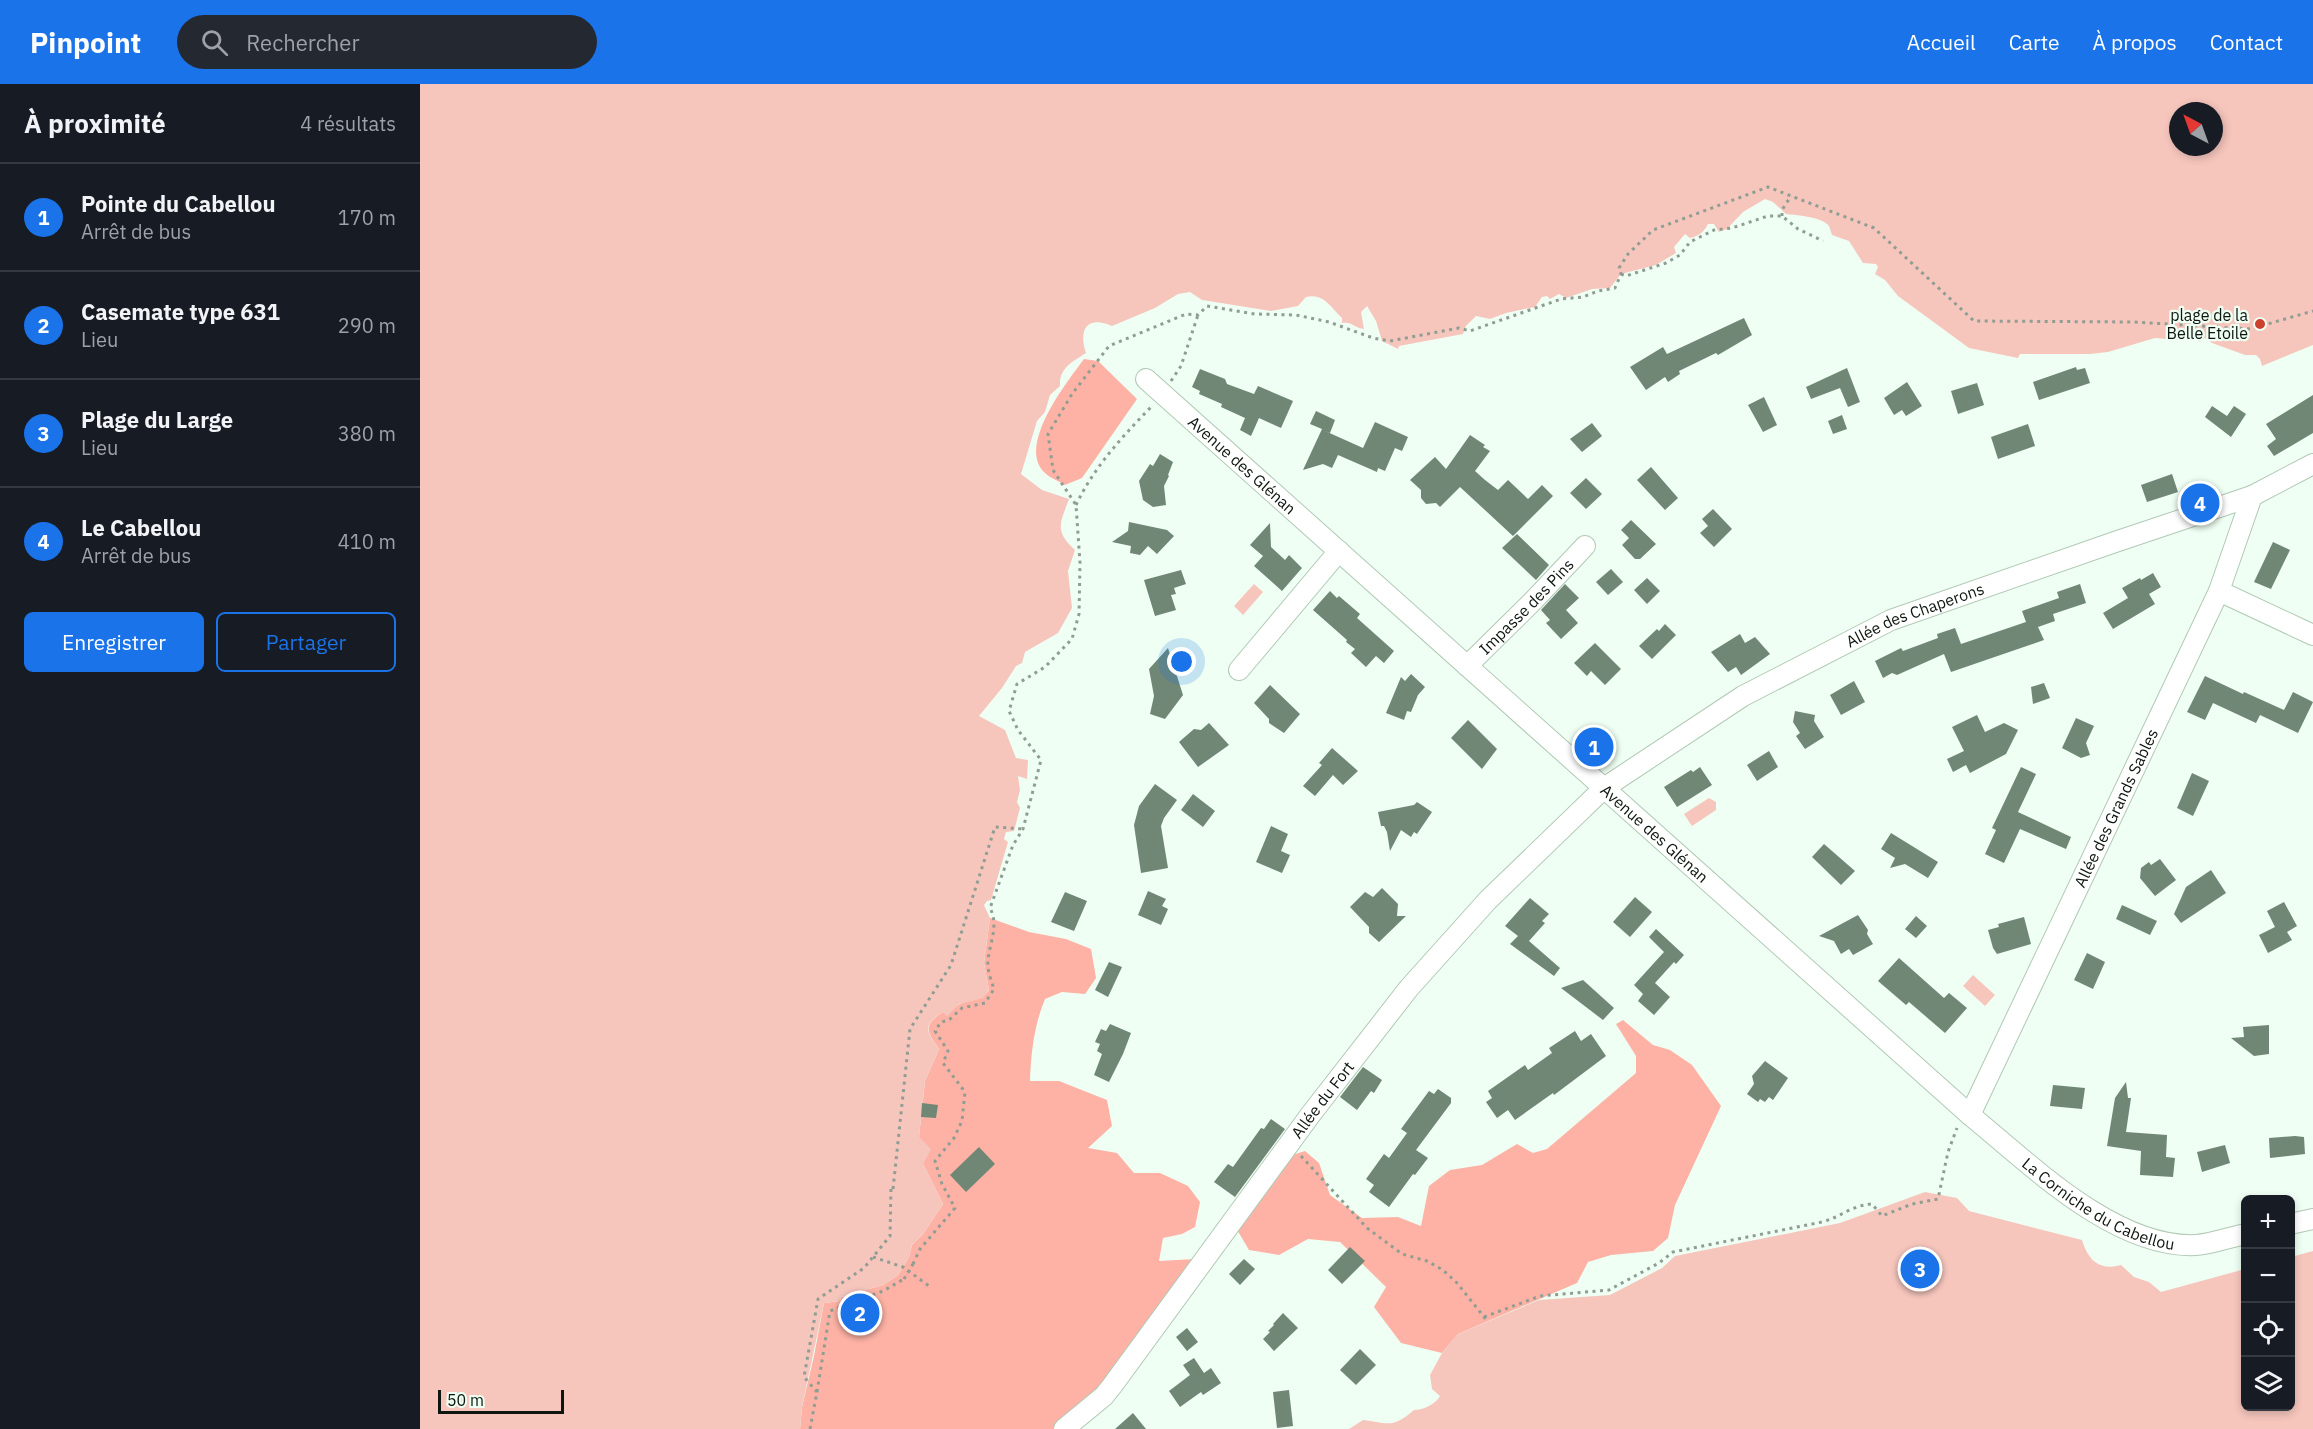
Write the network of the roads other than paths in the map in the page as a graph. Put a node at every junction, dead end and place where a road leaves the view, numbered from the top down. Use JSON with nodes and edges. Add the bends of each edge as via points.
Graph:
{"nodes":[{"id":1,"x":1146,"y":379,"type":"dead end"},
{"id":2,"x":2313,"y":464,"type":"edge"},
{"id":3,"x":2252,"y":496,"type":"junction"},
{"id":4,"x":1586,"y":546,"type":"dead end"},
{"id":5,"x":1339,"y":551,"type":"junction"},
{"id":6,"x":2219,"y":591,"type":"junction"},
{"id":7,"x":2313,"y":635,"type":"edge"},
{"id":8,"x":1467,"y":666,"type":"junction"},
{"id":9,"x":1239,"y":670,"type":"dead end"},
{"id":10,"x":1604,"y":788,"type":"junction"},
{"id":11,"x":1967,"y":1112,"type":"junction"},
{"id":12,"x":2313,"y":1219,"type":"edge"},
{"id":13,"x":2295,"y":1223,"type":"edge"},
{"id":14,"x":2241,"y":1235,"type":"edge"},
{"id":15,"x":1064,"y":1429,"type":"edge"}],
"edges":[{"from":1,"to":5,"type":"street","name":"Avenue des Glénan"},
{"from":2,"to":3,"type":"street","name":"Allée des Chaperons"},
{"from":3,"to":6,"type":"street","name":"Allée des Grands Sables"},
{"from":3,"to":10,"type":"street","name":"Allée des Chaperons","via":[[1891,620],[1743,696]]},
{"from":4,"to":8,"type":"street","name":"Impasse des Pins"},
{"from":5,"to":8,"type":"street","name":"Avenue des Glénan"},
{"from":5,"to":9,"type":"street"},
{"from":6,"to":7,"type":"street"},
{"from":6,"to":11,"type":"street","name":"Allée des Grands Sables"},
{"from":8,"to":10,"type":"street","name":"Avenue des Glénan"},
{"from":10,"to":11,"type":"street","name":"Avenue des Glénan"},
{"from":10,"to":15,"type":"street","name":"Allée du Fort","via":[[1488,900],[1409,987],[1112,1386]]},
{"from":11,"to":14,"type":"street","name":"La Corniche du Cabellou","via":[[2086,1210],[2149,1240],[2196,1245]]},
{"from":12,"to":13,"type":"street"}]}
